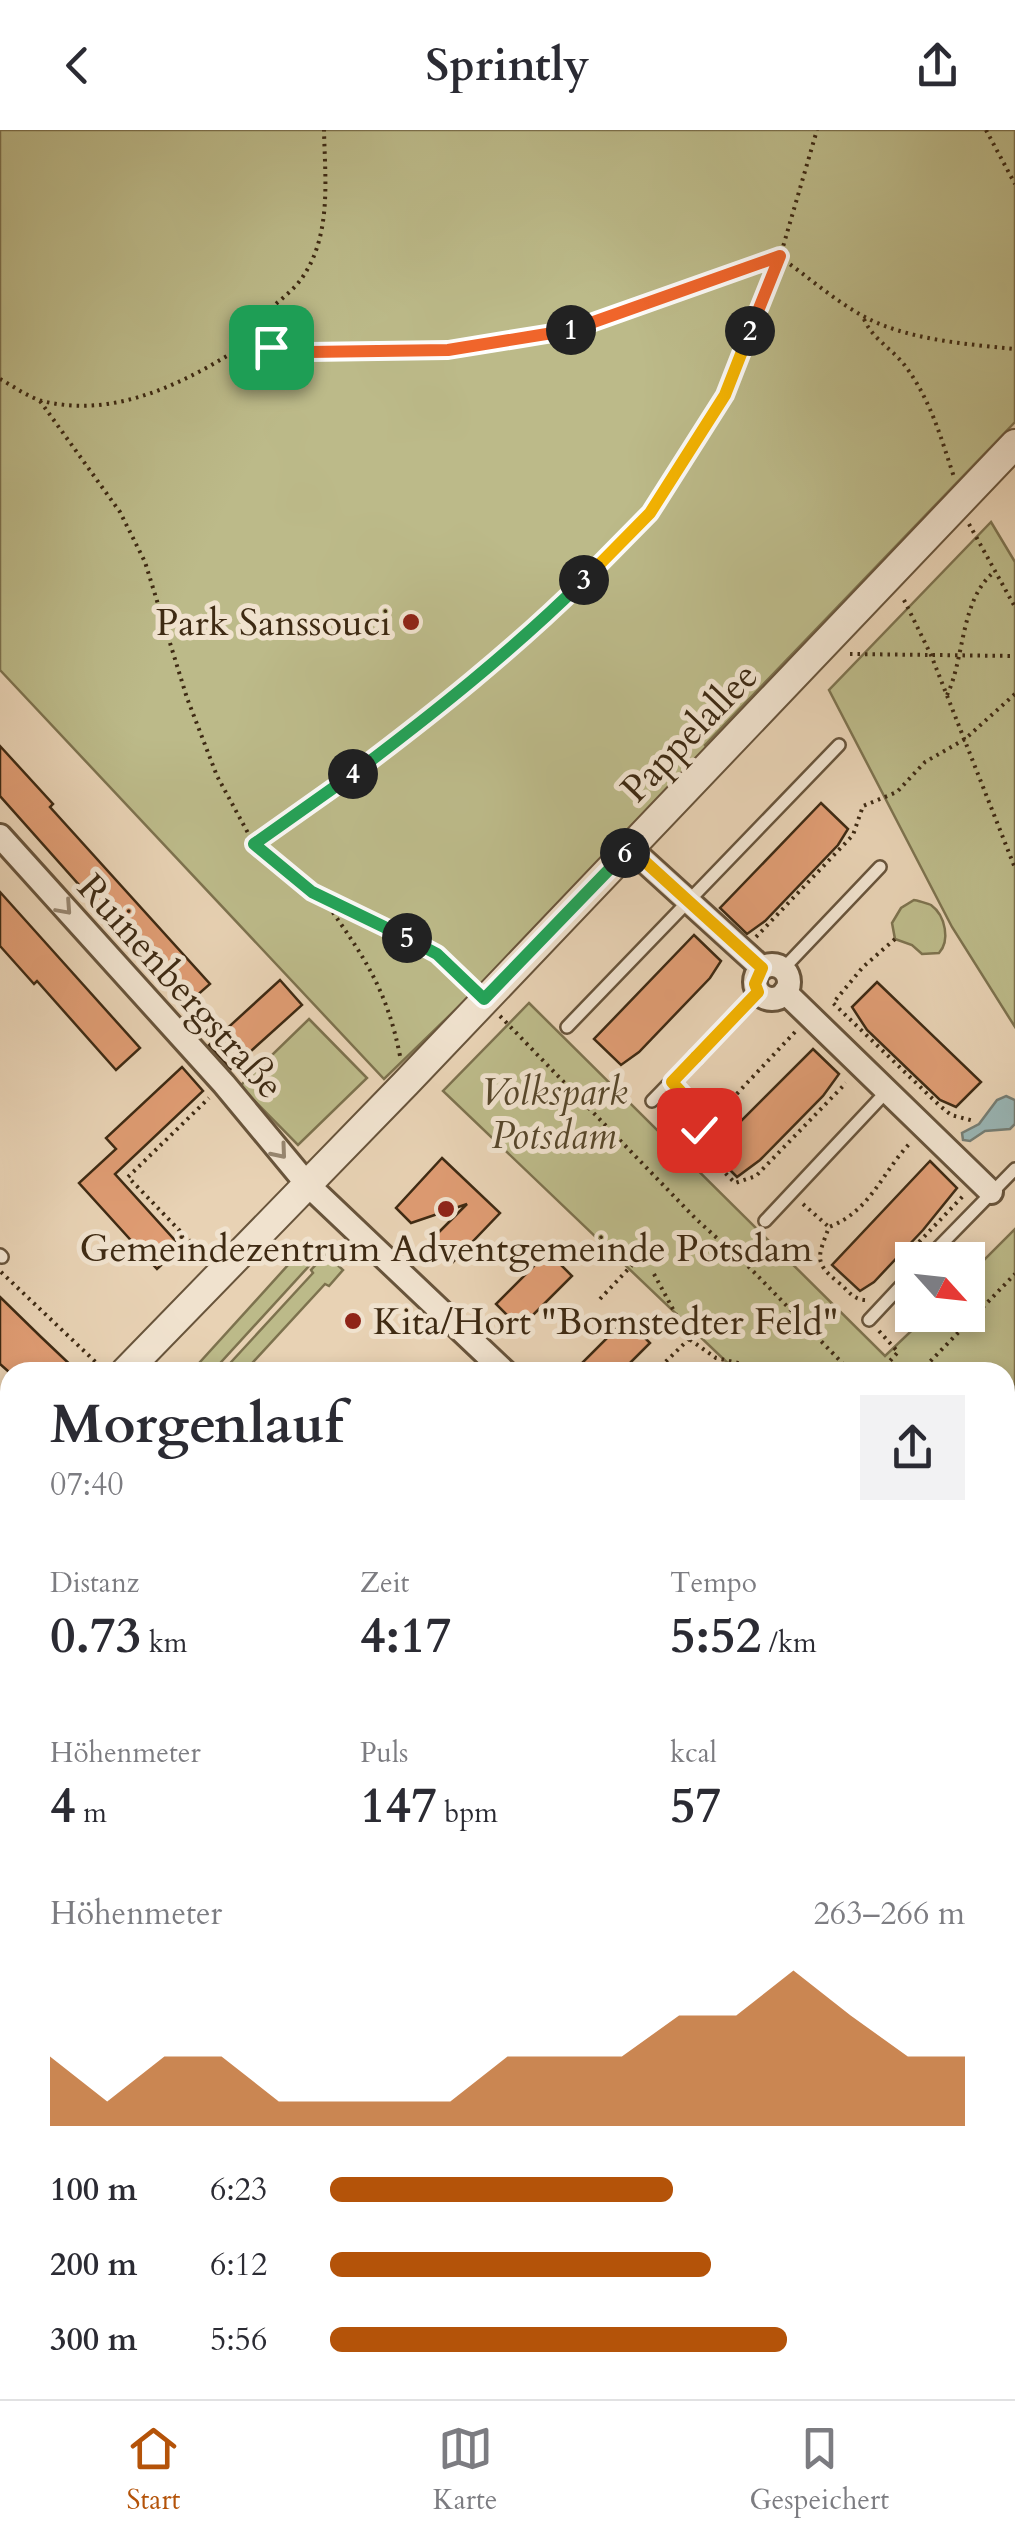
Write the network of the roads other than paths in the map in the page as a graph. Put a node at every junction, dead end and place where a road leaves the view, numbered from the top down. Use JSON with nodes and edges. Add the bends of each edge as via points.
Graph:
{"nodes":[{"id":1,"x":1015,"y":444,"type":"edge"},
{"id":2,"x":839,"y":744,"type":"dead end"},
{"id":3,"x":0,"y":836,"type":"edge"},
{"id":4,"x":630,"y":848,"type":"junction"},
{"id":5,"x":880,"y":867,"type":"dead end"},
{"id":6,"x":690,"y":900,"type":"junction"},
{"id":7,"x":777,"y":976,"type":"junction"},
{"id":8,"x":758,"y":992,"type":"joint"},
{"id":9,"x":567,"y":1026,"type":"dead end"},
{"id":10,"x":887,"y":1091,"type":"junction"},
{"id":11,"x":652,"y":1101,"type":"dead end"},
{"id":12,"x":1015,"y":1169,"type":"edge"},
{"id":13,"x":307,"y":1184,"type":"junction"},
{"id":14,"x":985,"y":1186,"type":"junction"},
{"id":15,"x":766,"y":1220,"type":"dead end"},
{"id":16,"x":940,"y":1242,"type":"edge"},
{"id":17,"x":895,"y":1292,"type":"edge"},
{"id":18,"x":868,"y":1320,"type":"road end"},
{"id":19,"x":135,"y":1362,"type":"edge"},
{"id":20,"x":494,"y":1362,"type":"edge"}],
"edges":[{"from":1,"to":4,"type":"street","name":"Pappelallee"},
{"from":2,"to":6,"type":"lane"},
{"from":3,"to":13,"type":"street","name":"Ruinenbergstraße","one_way":true},
{"from":4,"to":6,"type":"street"},
{"from":4,"to":13,"type":"street","name":"Pappelallee"},
{"from":5,"to":7,"type":"lane"},
{"from":6,"to":7,"type":"street"},
{"from":6,"to":9,"type":"lane"},
{"from":7,"to":8,"type":"street","via":[[777,998]]},
{"from":7,"to":10,"type":"street"},
{"from":8,"to":11,"type":"lane"},
{"from":10,"to":14,"type":"street"},
{"from":10,"to":15,"type":"lane"},
{"from":12,"to":14,"type":"lane"},
{"from":13,"to":19,"type":"street","name":"Pappelallee"},
{"from":13,"to":20,"type":"street","name":"Ruinenbergstraße"},
{"from":14,"to":16,"type":"lane"},
{"from":17,"to":18,"type":"lane"}]}
